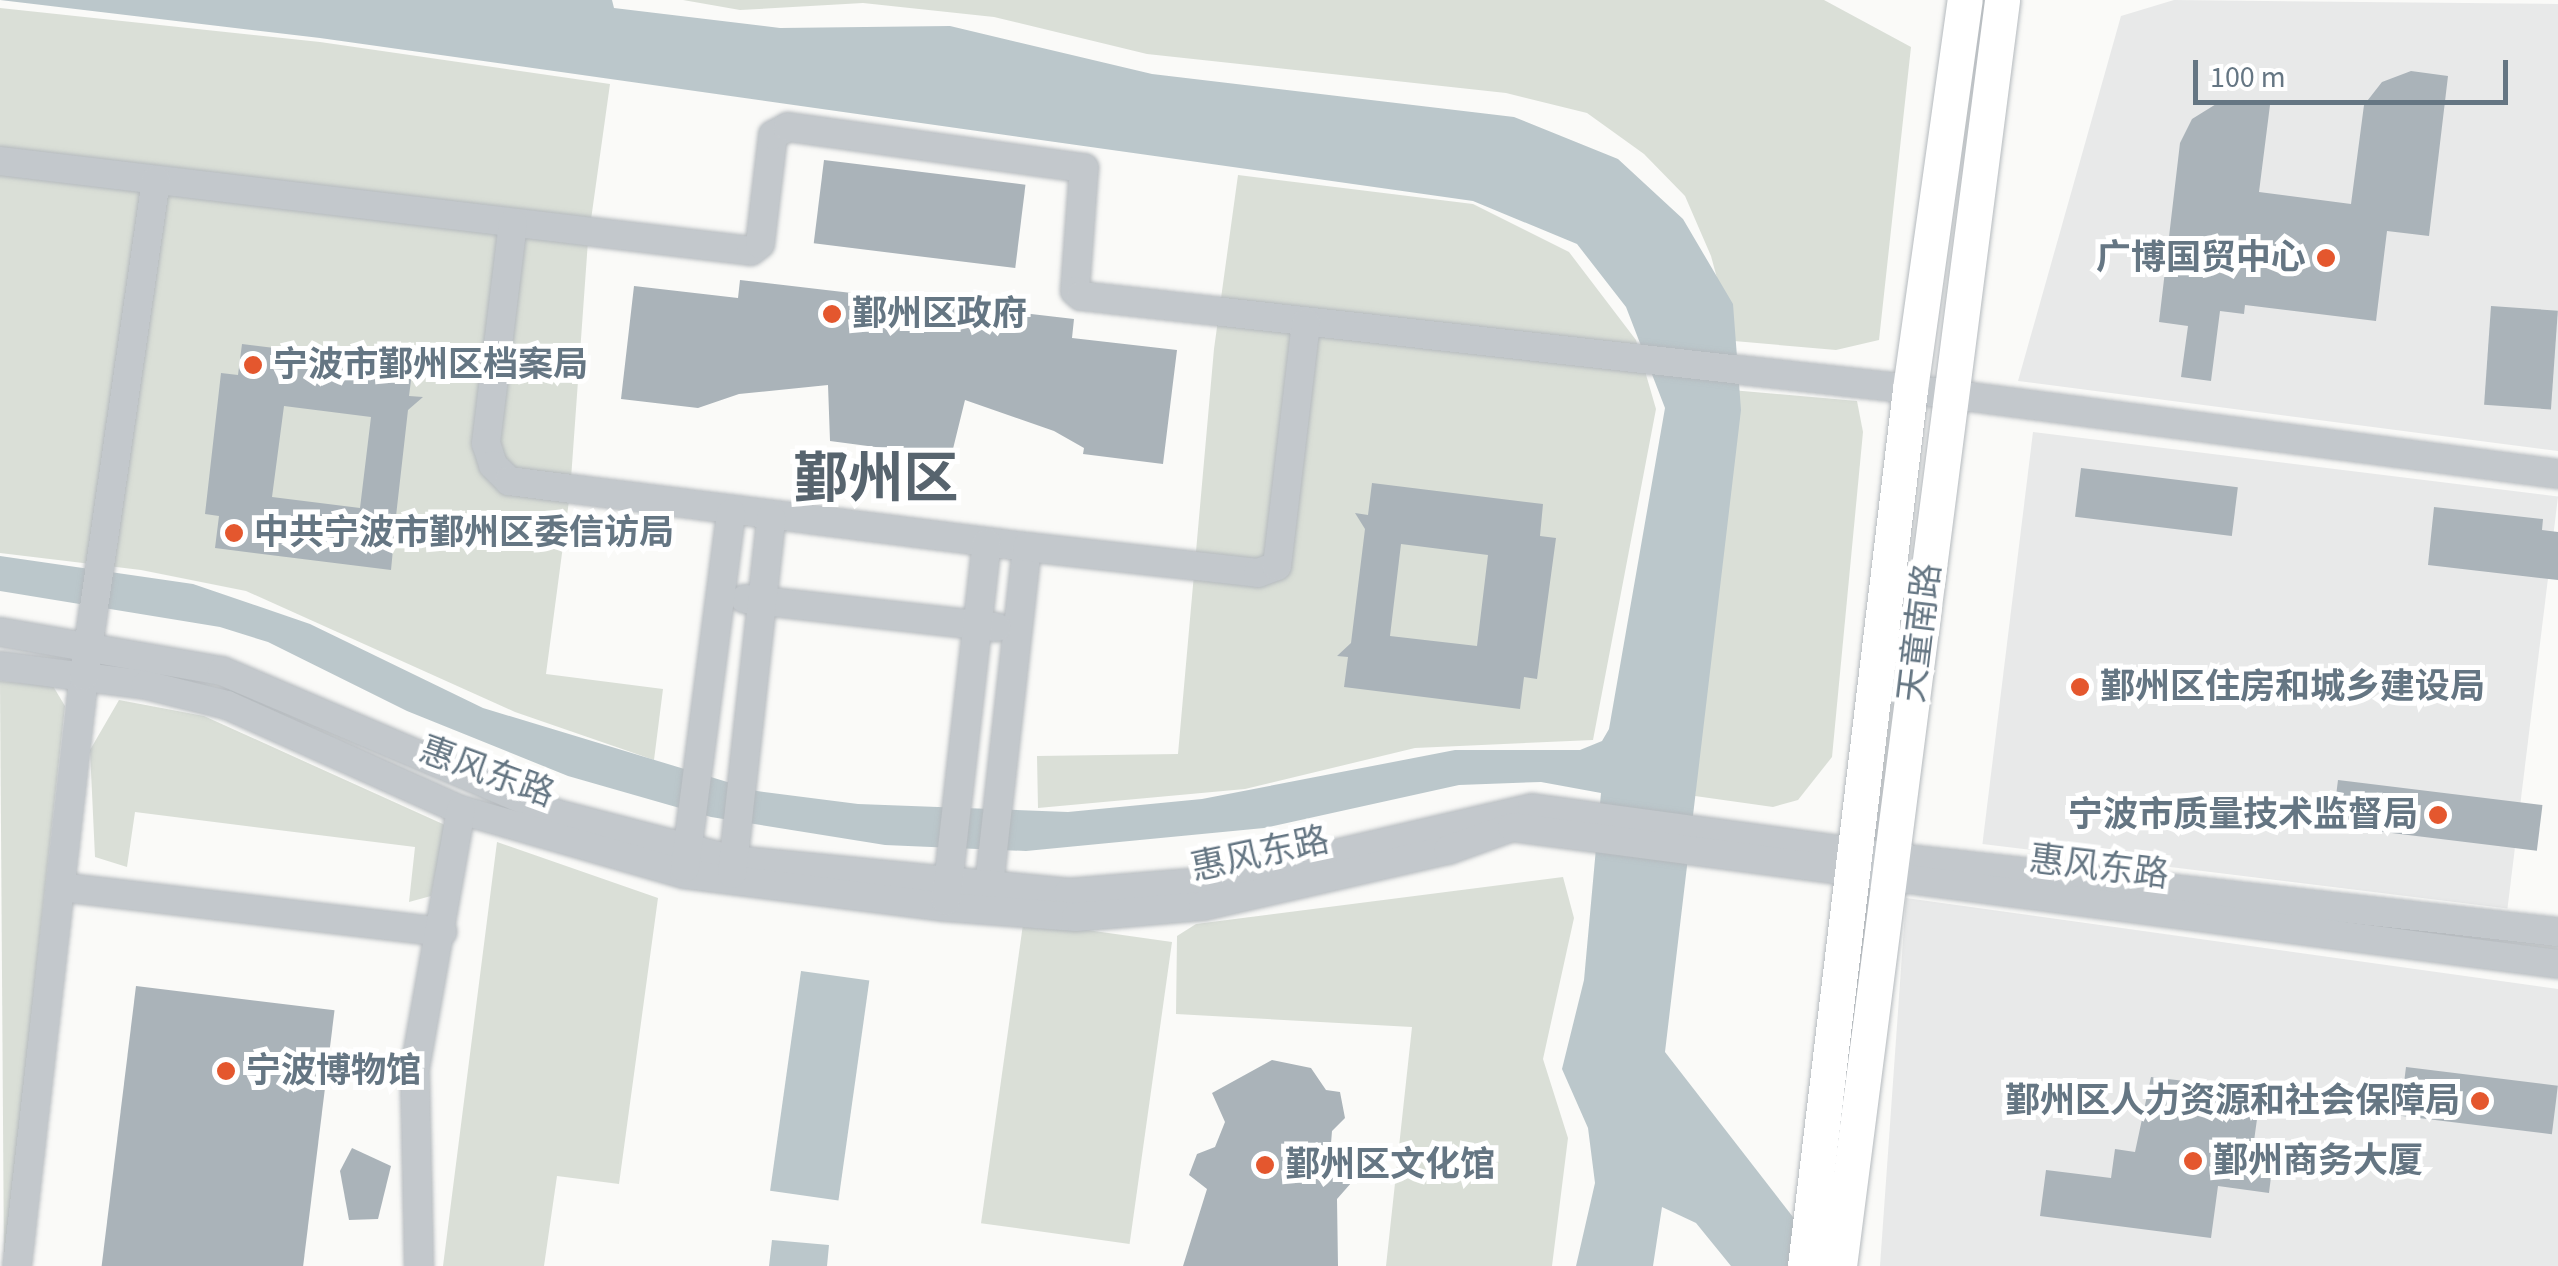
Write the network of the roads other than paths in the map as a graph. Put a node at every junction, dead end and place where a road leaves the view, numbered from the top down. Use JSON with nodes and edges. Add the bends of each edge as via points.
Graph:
{"nodes":[{"id":1,"x":1965,"y":0,"type":"edge"},
{"id":2,"x":2002,"y":0,"type":"edge"},
{"id":3,"x":0,"y":161,"type":"edge"},
{"id":4,"x":156,"y":180,"type":"junction"},
{"id":5,"x":514,"y":223,"type":"junction"},
{"id":6,"x":1306,"y":323,"type":"junction"},
{"id":7,"x":1910,"y":389,"type":"junction"},
{"id":8,"x":1951,"y":394,"type":"junction"},
{"id":9,"x":2558,"y":474,"type":"edge"},
{"id":10,"x":731,"y":512,"type":"junction"},
{"id":11,"x":772,"y":518,"type":"junction"},
{"id":12,"x":988,"y":543,"type":"junction"},
{"id":13,"x":1027,"y":548,"type":"junction"},
{"id":14,"x":721,"y":596,"type":"junction"},
{"id":15,"x":762,"y":601,"type":"junction"},
{"id":16,"x":978,"y":625,"type":"junction"},
{"id":17,"x":1017,"y":630,"type":"junction"},
{"id":18,"x":0,"y":632,"type":"edge"},
{"id":19,"x":89,"y":642,"type":"junction"},
{"id":20,"x":0,"y":666,"type":"edge"},
{"id":21,"x":84,"y":676,"type":"junction"},
{"id":22,"x":461,"y":810,"type":"junction"},
{"id":23,"x":1853,"y":862,"type":"junction"},
{"id":24,"x":686,"y":863,"type":"junction"},
{"id":25,"x":1889,"y":868,"type":"junction"},
{"id":26,"x":733,"y":870,"type":"junction"},
{"id":27,"x":60,"y":887,"type":"junction"},
{"id":28,"x":947,"y":896,"type":"junction"},
{"id":29,"x":988,"y":900,"type":"junction"},
{"id":30,"x":442,"y":932,"type":"junction"},
{"id":31,"x":2558,"y":932,"type":"edge"},
{"id":32,"x":2558,"y":964,"type":"edge"},
{"id":33,"x":1816,"y":1264,"type":"edge"},
{"id":34,"x":18,"y":1266,"type":"edge"},
{"id":35,"x":418,"y":1266,"type":"edge"}],
"edges":[{"from":1,"to":7,"type":"main road"},
{"from":2,"to":8,"type":"main road","name":"天童南路"},
{"from":3,"to":4,"type":"street"},
{"from":4,"to":5,"type":"street"},
{"from":4,"to":19,"type":"street"},
{"from":5,"to":6,"type":"street","via":[[751,251],[760,244],[772,135],[788,127],[1084,168],[1075,291],[1081,296]]},
{"from":5,"to":10,"type":"street","via":[[486,443],[493,465],[509,481]]},
{"from":6,"to":7,"type":"street"},
{"from":6,"to":13,"type":"street","via":[[1277,566],[1258,573]]},
{"from":7,"to":8,"type":"street"},
{"from":7,"to":23,"type":"main road"},
{"from":8,"to":9,"type":"street"},
{"from":8,"to":25,"type":"main road","name":"天童南路"},
{"from":10,"to":11,"type":"street"},
{"from":10,"to":14,"type":"street"},
{"from":11,"to":12,"type":"street"},
{"from":11,"to":15,"type":"street"},
{"from":12,"to":13,"type":"street"},
{"from":12,"to":16,"type":"street"},
{"from":13,"to":17,"type":"street"},
{"from":14,"to":15,"type":"street"},
{"from":14,"to":24,"type":"street"},
{"from":15,"to":16,"type":"street"},
{"from":15,"to":26,"type":"street"},
{"from":16,"to":17,"type":"street"},
{"from":16,"to":28,"type":"street"},
{"from":17,"to":29,"type":"street"},
{"from":18,"to":19,"type":"street","name":"惠风东路"},
{"from":19,"to":21,"type":"street"},
{"from":19,"to":24,"type":"street","name":"惠风东路","via":[[222,671]]},
{"from":20,"to":21,"type":"street","name":"惠风东路"},
{"from":21,"to":22,"type":"street","name":"惠风东路","via":[[227,705]]},
{"from":21,"to":27,"type":"street"},
{"from":22,"to":24,"type":"street","name":"惠风东路"},
{"from":22,"to":30,"type":"street"},
{"from":23,"to":25,"type":"street","name":"惠风东路"},
{"from":23,"to":29,"type":"street","name":"惠风东路","via":[[1587,823],[1532,808],[1225,880]]},
{"from":23,"to":33,"type":"main road"},
{"from":24,"to":26,"type":"street","name":"惠风东路"},
{"from":25,"to":31,"type":"street","name":"惠风东路"},
{"from":25,"to":32,"type":"street","name":"惠风东路"},
{"from":25,"to":33,"type":"main road","name":"天童南路","via":[[1847,1187]]},
{"from":26,"to":28,"type":"street","name":"惠风东路"},
{"from":27,"to":30,"type":"street"},
{"from":27,"to":34,"type":"street"},
{"from":28,"to":29,"type":"street","name":"惠风东路"},
{"from":30,"to":35,"type":"street","via":[[416,1068]]}]}
